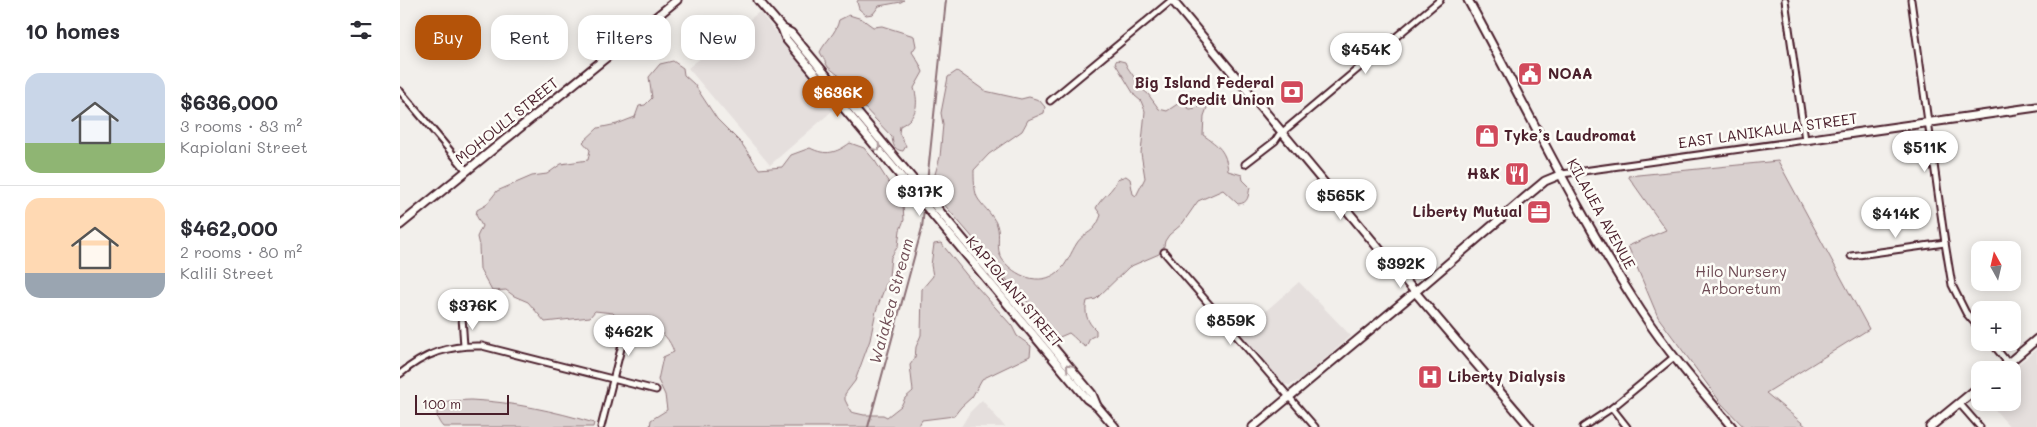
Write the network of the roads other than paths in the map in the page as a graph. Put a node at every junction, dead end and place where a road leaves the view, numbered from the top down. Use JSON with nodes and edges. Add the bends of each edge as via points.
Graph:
{"nodes":[{"id":1,"x":677,"y":0,"type":"edge"},
{"id":2,"x":758,"y":0,"type":"edge"},
{"id":3,"x":1172,"y":0,"type":"edge"},
{"id":4,"x":1440,"y":0,"type":"edge"},
{"id":5,"x":1468,"y":0,"type":"edge"},
{"id":6,"x":1785,"y":0,"type":"edge"},
{"id":7,"x":1911,"y":0,"type":"edge"},
{"id":8,"x":782,"y":28,"type":"junction"},
{"id":9,"x":400,"y":91,"type":"edge"},
{"id":10,"x":1050,"y":101,"type":"dead end"},
{"id":11,"x":2037,"y":107,"type":"edge"},
{"id":12,"x":1928,"y":122,"type":"junction"},
{"id":13,"x":1281,"y":133,"type":"junction"},
{"id":14,"x":1805,"y":140,"type":"junction"},
{"id":15,"x":1245,"y":164,"type":"dead end"},
{"id":16,"x":467,"y":171,"type":"junction"},
{"id":17,"x":1562,"y":174,"type":"junction"},
{"id":18,"x":400,"y":225,"type":"edge"},
{"id":19,"x":1945,"y":243,"type":"junction"},
{"id":20,"x":1164,"y":252,"type":"dead end"},
{"id":21,"x":1851,"y":256,"type":"dead end"},
{"id":22,"x":1415,"y":292,"type":"junction"},
{"id":23,"x":462,"y":318,"type":"dead end"},
{"id":24,"x":1971,"y":319,"type":"edge"},
{"id":25,"x":626,"y":328,"type":"dead end"},
{"id":26,"x":2037,"y":339,"type":"edge"},
{"id":27,"x":464,"y":346,"type":"junction"},
{"id":28,"x":1998,"y":351,"type":"edge"},
{"id":29,"x":1674,"y":357,"type":"junction"},
{"id":30,"x":2006,"y":361,"type":"edge"},
{"id":31,"x":2010,"y":361,"type":"edge"},
{"id":32,"x":400,"y":374,"type":"edge"},
{"id":33,"x":612,"y":380,"type":"junction"},
{"id":34,"x":656,"y":390,"type":"dead end"},
{"id":35,"x":1971,"y":393,"type":"edge"},
{"id":36,"x":1289,"y":398,"type":"junction"},
{"id":37,"x":1959,"y":403,"type":"junction"},
{"id":38,"x":1097,"y":406,"type":"junction"},
{"id":39,"x":1612,"y":408,"type":"junction"},
{"id":40,"x":601,"y":427,"type":"edge"},
{"id":41,"x":1115,"y":427,"type":"edge"},
{"id":42,"x":1253,"y":427,"type":"edge"},
{"id":43,"x":1314,"y":427,"type":"edge"},
{"id":44,"x":1530,"y":427,"type":"edge"},
{"id":45,"x":1583,"y":427,"type":"edge"},
{"id":46,"x":1627,"y":427,"type":"edge"},
{"id":47,"x":1732,"y":427,"type":"edge"},
{"id":48,"x":1930,"y":427,"type":"edge"},
{"id":49,"x":1980,"y":427,"type":"edge"}],
"edges":[{"from":1,"to":16,"type":"street","name":"MOHOULI STREET"},
{"from":2,"to":8,"type":"street","name":"KAPIOLANI STREET"},
{"from":3,"to":10,"type":"street"},
{"from":3,"to":13,"type":"street"},
{"from":4,"to":13,"type":"street"},
{"from":5,"to":17,"type":"street","name":"KILAUEA AVENUE"},
{"from":6,"to":14,"type":"street"},
{"from":7,"to":12,"type":"street"},
{"from":38,"to":8,"type":"street","name":"KAPIOLANI STREET","one_way":true,"via":[[1092,394],[942,213],[791,33]]},
{"from":8,"to":38,"type":"street","name":"KAPIOLANI STREET","one_way":true,"via":[[786,39],[939,223],[1087,400]]},
{"from":9,"to":16,"type":"street"},
{"from":11,"to":12,"type":"street","name":"EAST LANIKAULA STREET"},
{"from":12,"to":14,"type":"street","name":"EAST LANIKAULA STREET"},
{"from":12,"to":19,"type":"street"},
{"from":13,"to":15,"type":"street"},
{"from":13,"to":22,"type":"street"},
{"from":14,"to":17,"type":"street","name":"EAST LANIKAULA STREET"},
{"from":16,"to":18,"type":"street","name":"MOHOULI STREET"},
{"from":17,"to":22,"type":"street","via":[[1533,190]]},
{"from":17,"to":29,"type":"street","name":"KILAUEA AVENUE","via":[[1599,244]]},
{"from":19,"to":21,"type":"street"},
{"from":19,"to":24,"type":"street","via":[[1952,285]]},
{"from":20,"to":36,"type":"street"},
{"from":22,"to":36,"type":"street"},
{"from":22,"to":44,"type":"street"},
{"from":23,"to":27,"type":"street"},
{"from":25,"to":33,"type":"street"},
{"from":26,"to":31,"type":"street"},
{"from":27,"to":32,"type":"street","via":[[429,354]]},
{"from":27,"to":33,"type":"street","via":[[482,346]]},
{"from":28,"to":30,"type":"street"},
{"from":29,"to":39,"type":"street"},
{"from":29,"to":47,"type":"street","name":"KILAUEA AVENUE"},
{"from":33,"to":34,"type":"street"},
{"from":33,"to":40,"type":"street"},
{"from":35,"to":37,"type":"street"},
{"from":36,"to":42,"type":"street"},
{"from":36,"to":43,"type":"street"},
{"from":37,"to":48,"type":"street"},
{"from":37,"to":49,"type":"street"},
{"from":38,"to":41,"type":"street","name":"KAPIOLANI STREET"},
{"from":39,"to":45,"type":"street"},
{"from":39,"to":46,"type":"street"}]}
